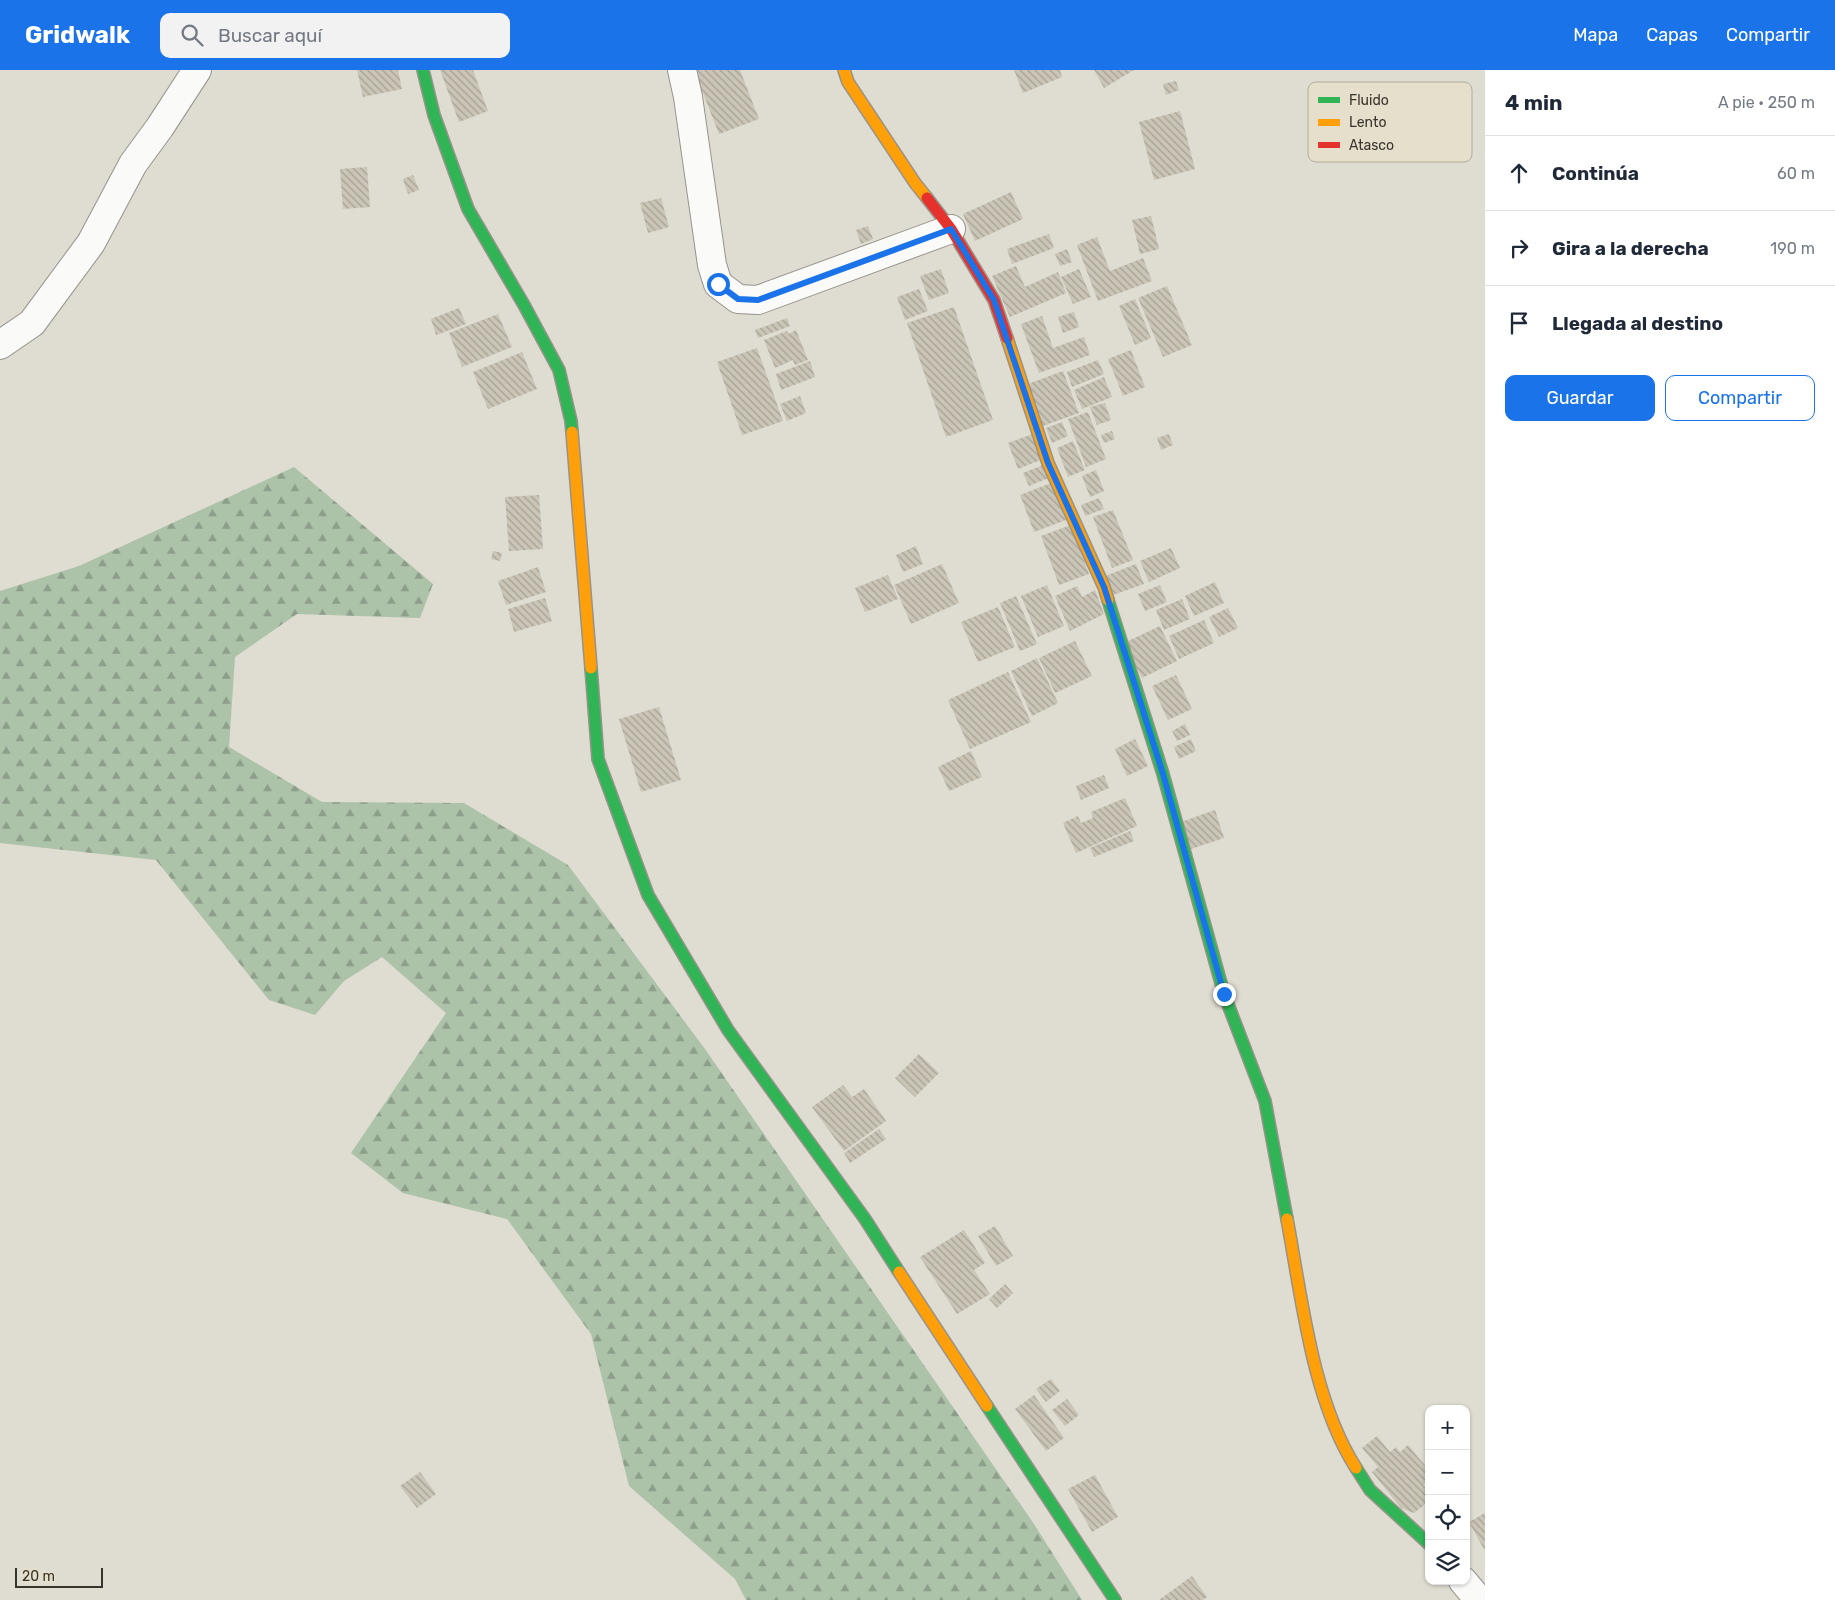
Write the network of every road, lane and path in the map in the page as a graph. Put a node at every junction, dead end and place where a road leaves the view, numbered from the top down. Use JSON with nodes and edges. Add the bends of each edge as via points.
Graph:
{"nodes":[{"id":1,"x":197,"y":70,"type":"edge"},
{"id":2,"x":422,"y":70,"type":"edge"},
{"id":3,"x":682,"y":70,"type":"edge"},
{"id":4,"x":844,"y":70,"type":"edge"},
{"id":5,"x":951,"y":229,"type":"junction"},
{"id":6,"x":0,"y":345,"type":"edge"},
{"id":7,"x":1425,"y":1540,"type":"edge"},
{"id":8,"x":1467,"y":1585,"type":"edge"},
{"id":9,"x":1115,"y":1600,"type":"edge"},
{"id":10,"x":1480,"y":1600,"type":"edge"}],
"edges":[{"from":1,"to":6,"type":"street","via":[[133,164],[91,243],[32,323]]},
{"from":2,"to":9,"type":"street","via":[[434,115],[468,209],[559,370],[571,421],[598,760],[648,895],[728,1030],[864,1219]]},
{"from":3,"to":5,"type":"street","via":[[712,265],[718,284],[738,299],[758,300]]},
{"from":4,"to":5,"type":"street","via":[[848,82],[915,183]]},
{"from":5,"to":7,"type":"street","via":[[994,300],[1048,463],[1107,597],[1163,774],[1224,994],[1265,1101],[1322,1393],[1347,1454],[1370,1490]]},
{"from":8,"to":10,"type":"street"}]}
